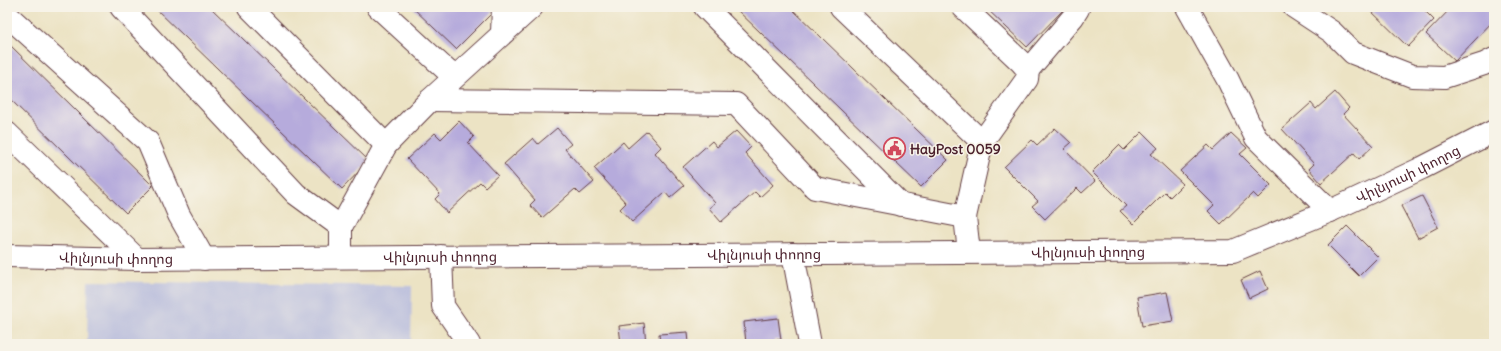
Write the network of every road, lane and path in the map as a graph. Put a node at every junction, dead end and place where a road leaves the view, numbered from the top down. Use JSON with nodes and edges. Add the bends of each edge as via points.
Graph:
{"nodes":[{"id":1,"x":122,"y":7,"type":"edge"},
{"id":2,"x":249,"y":7,"type":"edge"},
{"id":3,"x":378,"y":7,"type":"edge"},
{"id":4,"x":503,"y":7,"type":"edge"},
{"id":5,"x":532,"y":7,"type":"edge"},
{"id":6,"x":705,"y":7,"type":"edge"},
{"id":7,"x":841,"y":7,"type":"edge"},
{"id":8,"x":962,"y":7,"type":"edge"},
{"id":9,"x":1078,"y":7,"type":"edge"},
{"id":10,"x":1187,"y":7,"type":"edge"},
{"id":11,"x":1294,"y":7,"type":"edge"},
{"id":12,"x":7,"y":15,"type":"edge"},
{"id":13,"x":502,"y":33,"type":"junction"},
{"id":14,"x":1494,"y":59,"type":"edge"},
{"id":15,"x":1028,"y":70,"type":"junction"},
{"id":16,"x":454,"y":77,"type":"junction"},
{"id":17,"x":430,"y":100,"type":"junction"},
{"id":18,"x":1494,"y":131,"type":"edge"},
{"id":19,"x":7,"y":133,"type":"edge"},
{"id":20,"x":982,"y":142,"type":"junction"},
{"id":21,"x":386,"y":145,"type":"junction"},
{"id":22,"x":901,"y":205,"type":"junction"},
{"id":23,"x":1330,"y":211,"type":"junction"},
{"id":24,"x":965,"y":217,"type":"junction"},
{"id":25,"x":341,"y":227,"type":"junction"},
{"id":26,"x":969,"y":252,"type":"junction"},
{"id":27,"x":793,"y":254,"type":"junction"},
{"id":28,"x":7,"y":256,"type":"edge"},
{"id":29,"x":441,"y":256,"type":"junction"},
{"id":30,"x":341,"y":257,"type":"junction"},
{"id":31,"x":137,"y":259,"type":"junction"},
{"id":32,"x":204,"y":259,"type":"junction"},
{"id":33,"x":469,"y":344,"type":"edge"},
{"id":34,"x":810,"y":344,"type":"edge"}],
"edges":[{"from":1,"to":25,"type":"street","via":[[296,194]]},
{"from":2,"to":21,"type":"street"},
{"from":3,"to":16,"type":"street"},
{"from":4,"to":13,"type":"street"},
{"from":5,"to":13,"type":"street"},
{"from":6,"to":22,"type":"street"},
{"from":7,"to":20,"type":"street"},
{"from":8,"to":15,"type":"street"},
{"from":9,"to":15,"type":"street","via":[[1073,17]]},
{"from":10,"to":23,"type":"street","via":[[1228,80],[1256,138]]},
{"from":11,"to":14,"type":"street","via":[[1332,32],[1353,53],[1412,76],[1444,77]]},
{"from":12,"to":32,"type":"street","via":[[148,142],[179,214]]},
{"from":13,"to":16,"type":"street"},
{"from":15,"to":20,"type":"street","via":[[1027,80]]},
{"from":16,"to":17,"type":"street"},
{"from":17,"to":21,"type":"street"},
{"from":17,"to":22,"type":"street","via":[[736,104],[815,188]]},
{"from":18,"to":23,"type":"street","name":"Վիլնյուսի փողոց"},
{"from":19,"to":31,"type":"street"},
{"from":20,"to":24,"type":"street"},
{"from":21,"to":25,"type":"street"},
{"from":22,"to":24,"type":"street"},
{"from":23,"to":26,"type":"street","name":"Վիլնյուսի փողոց","via":[[1233,251]]},
{"from":24,"to":26,"type":"street"},
{"from":25,"to":30,"type":"street"},
{"from":26,"to":27,"type":"street","name":"Վիլնյուսի փողոց"},
{"from":27,"to":29,"type":"street","name":"Վիլնյուսի փողոց"},
{"from":27,"to":34,"type":"street"},
{"from":28,"to":31,"type":"street","name":"Վիլնյուսի փողոց"},
{"from":29,"to":30,"type":"street","name":"Վիլնյուսի փողոց"},
{"from":29,"to":33,"type":"street","via":[[443,306]]},
{"from":30,"to":32,"type":"street","name":"Վիլնյուսի փողոց"},
{"from":31,"to":32,"type":"street","name":"Վիլնյուսի փողոց"}]}
